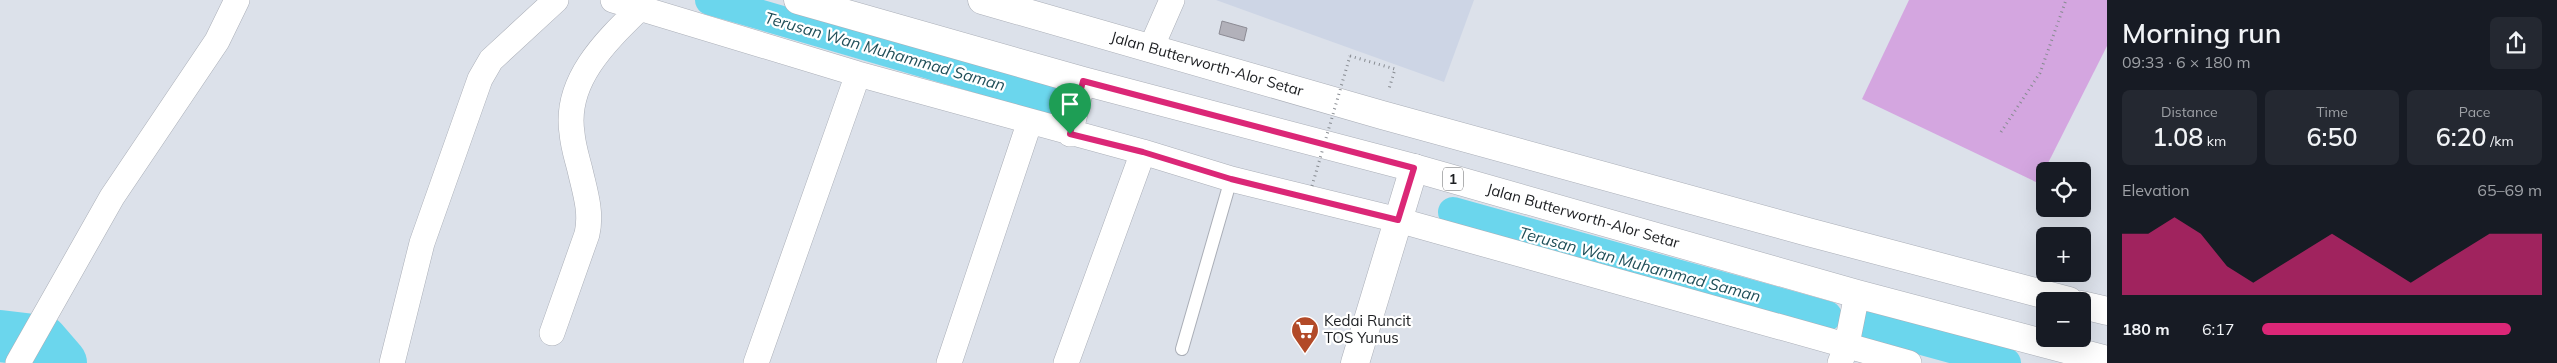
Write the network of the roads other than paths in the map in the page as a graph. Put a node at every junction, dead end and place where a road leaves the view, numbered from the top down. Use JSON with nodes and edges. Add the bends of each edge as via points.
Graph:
{"nodes":[{"id":1,"x":237,"y":0,"type":"edge"},
{"id":2,"x":556,"y":0,"type":"edge"},
{"id":3,"x":613,"y":0,"type":"edge"},
{"id":4,"x":798,"y":0,"type":"edge"},
{"id":5,"x":982,"y":0,"type":"edge"},
{"id":6,"x":1172,"y":0,"type":"edge"},
{"id":7,"x":640,"y":8,"type":"junction"},
{"id":8,"x":1151,"y":48,"type":"junction"},
{"id":9,"x":858,"y":74,"type":"junction"},
{"id":10,"x":1083,"y":81,"type":"junction"},
{"id":11,"x":1030,"y":121,"type":"junction"},
{"id":12,"x":1070,"y":134,"type":"junction"},
{"id":13,"x":1143,"y":152,"type":"junction"},
{"id":14,"x":1414,"y":168,"type":"junction"},
{"id":15,"x":1231,"y":179,"type":"junction"},
{"id":16,"x":1398,"y":220,"type":"junction"},
{"id":17,"x":2036,"y":292,"type":"edge"},
{"id":18,"x":1857,"y":294,"type":"junction"},
{"id":19,"x":2091,"y":307,"type":"edge"},
{"id":20,"x":2107,"y":311,"type":"edge"},
{"id":21,"x":552,"y":333,"type":"dead end"},
{"id":22,"x":1182,"y":349,"type":"dead end"},
{"id":23,"x":1843,"y":353,"type":"edge"},
{"id":24,"x":2107,"y":360,"type":"edge"},
{"id":25,"x":18,"y":363,"type":"edge"},
{"id":26,"x":392,"y":363,"type":"edge"},
{"id":27,"x":756,"y":363,"type":"edge"},
{"id":28,"x":949,"y":363,"type":"edge"},
{"id":29,"x":1066,"y":363,"type":"edge"},
{"id":30,"x":1355,"y":363,"type":"edge"},
{"id":31,"x":1909,"y":363,"type":"edge"}],
"edges":[{"from":1,"to":25,"type":"street","via":[[217,41],[112,197]]},
{"from":2,"to":26,"type":"street","via":[[491,60],[480,80],[422,243]]},
{"from":3,"to":7,"type":"street"},
{"from":4,"to":10,"type":"main road","name":"Jalan Butterworth-Alor Setar","number":"1"},
{"from":5,"to":8,"type":"main road","name":"Jalan Butterworth-Alor Setar"},
{"from":6,"to":8,"type":"street"},
{"from":7,"to":9,"type":"street"},
{"from":7,"to":21,"type":"street","via":[[605,42],[580,82],[572,106],[571,132],[590,217]]},
{"from":8,"to":17,"type":"main road","name":"Jalan Butterworth-Alor Setar","via":[[1448,133]]},
{"from":9,"to":11,"type":"street"},
{"from":9,"to":27,"type":"street"},
{"from":10,"to":12,"type":"street"},
{"from":10,"to":14,"type":"main road","name":"Jalan Butterworth-Alor Setar","number":"1"},
{"from":11,"to":12,"type":"street"},
{"from":11,"to":28,"type":"street"},
{"from":12,"to":13,"type":"street"},
{"from":13,"to":15,"type":"street"},
{"from":13,"to":29,"type":"street"},
{"from":14,"to":16,"type":"main road"},
{"from":14,"to":18,"type":"main road","name":"Jalan Butterworth-Alor Setar","number":"1"},
{"from":15,"to":16,"type":"street"},
{"from":15,"to":22,"type":"lane"},
{"from":16,"to":23,"type":"street"},
{"from":16,"to":30,"type":"main road"},
{"from":18,"to":23,"type":"street"},
{"from":18,"to":24,"type":"main road","name":"Jalan Butterworth-Alor Setar","number":"1"},
{"from":19,"to":20,"type":"main road"},
{"from":23,"to":31,"type":"street"}]}
